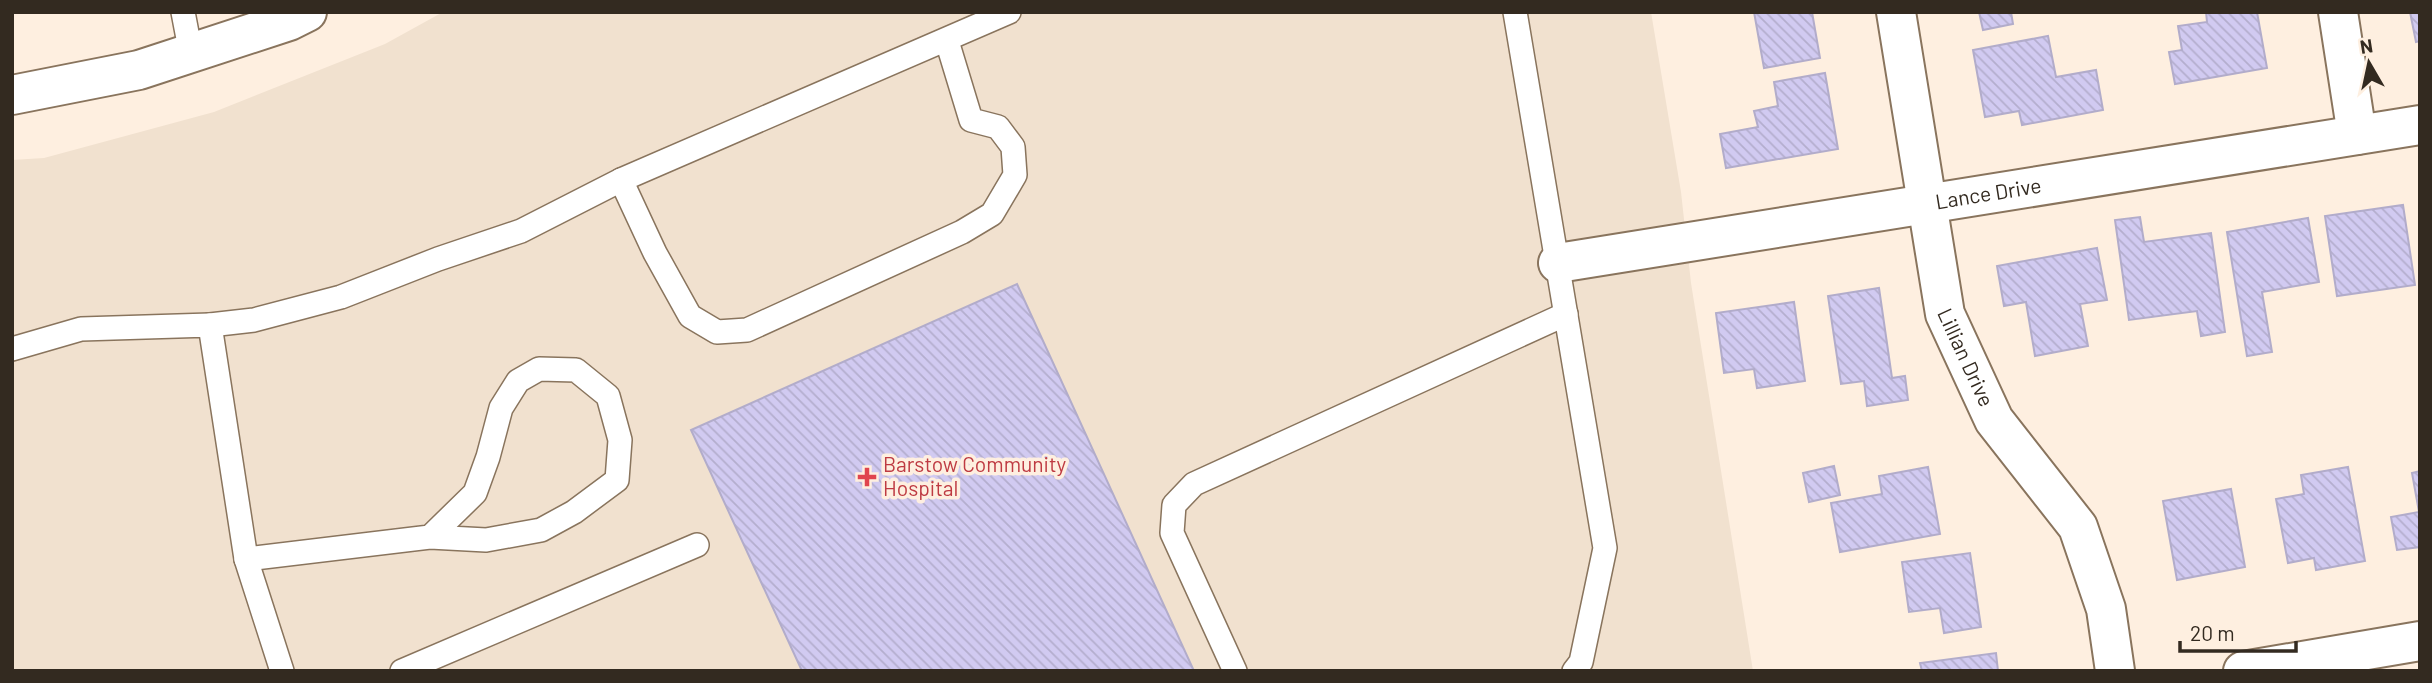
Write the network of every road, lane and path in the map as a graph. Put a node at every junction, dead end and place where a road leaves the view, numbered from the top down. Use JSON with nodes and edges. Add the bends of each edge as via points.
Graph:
{"nodes":[{"id":1,"x":183,"y":12,"type":"edge"},
{"id":2,"x":307,"y":12,"type":"edge"},
{"id":3,"x":1009,"y":12,"type":"edge"},
{"id":4,"x":1515,"y":12,"type":"edge"},
{"id":5,"x":1896,"y":12,"type":"edge"},
{"id":6,"x":2338,"y":12,"type":"edge"},
{"id":7,"x":947,"y":41,"type":"junction"},
{"id":8,"x":191,"y":54,"type":"junction"},
{"id":9,"x":12,"y":95,"type":"edge"},
{"id":10,"x":2420,"y":125,"type":"edge"},
{"id":11,"x":2357,"y":135,"type":"junction"},
{"id":12,"x":621,"y":180,"type":"junction"},
{"id":13,"x":1926,"y":204,"type":"junction"},
{"id":14,"x":1558,"y":262,"type":"junction"},
{"id":15,"x":1566,"y":314,"type":"junction"},
{"id":16,"x":210,"y":325,"type":"junction"},
{"id":17,"x":12,"y":349,"type":"edge"},
{"id":18,"x":430,"y":537,"type":"junction"},
{"id":19,"x":697,"y":545,"type":"dead end"},
{"id":20,"x":246,"y":559,"type":"junction"},
{"id":21,"x":2420,"y":641,"type":"edge"},
{"id":22,"x":282,"y":671,"type":"edge"},
{"id":23,"x":402,"y":671,"type":"edge"},
{"id":24,"x":1235,"y":671,"type":"edge"},
{"id":25,"x":1574,"y":671,"type":"edge"},
{"id":26,"x":2115,"y":671,"type":"edge"},
{"id":27,"x":2243,"y":671,"type":"edge"}],
"edges":[{"from":1,"to":8,"type":"lane"},
{"from":2,"to":8,"type":"street"},
{"from":3,"to":7,"type":"lane"},
{"from":4,"to":14,"type":"lane"},
{"from":5,"to":13,"type":"street","name":"Lillian Drive"},
{"from":6,"to":11,"type":"street"},
{"from":7,"to":12,"type":"lane"},
{"from":7,"to":12,"type":"lane","via":[[971,120],[998,127],[1013,147],[1015,174],[992,214],[747,330],[717,332],[690,316]]},
{"from":8,"to":9,"type":"street","via":[[139,70]]},
{"from":10,"to":11,"type":"street","name":"Lance Drive"},
{"from":11,"to":13,"type":"street","name":"Lance Drive"},
{"from":12,"to":16,"type":"lane","via":[[522,231],[341,297],[254,320]]},
{"from":13,"to":14,"type":"street","name":"Lance Drive"},
{"from":13,"to":26,"type":"street","name":"Lillian Drive","via":[[1945,314],[1994,420],[2078,527],[2106,609]]},
{"from":14,"to":15,"type":"lane"},
{"from":15,"to":24,"type":"lane","via":[[1194,484],[1174,505],[1172,533]]},
{"from":15,"to":25,"type":"lane","via":[[1605,548],[1581,662]]},
{"from":16,"to":17,"type":"lane","via":[[81,330]]},
{"from":16,"to":20,"type":"lane"},
{"from":18,"to":18,"type":"lane","via":[[486,540],[541,530],[617,480],[620,440],[608,396],[576,370],[539,369],[518,381],[501,408],[475,493]]},
{"from":18,"to":20,"type":"lane"},
{"from":19,"to":23,"type":"lane"},
{"from":20,"to":22,"type":"lane"},
{"from":21,"to":27,"type":"street"}]}
